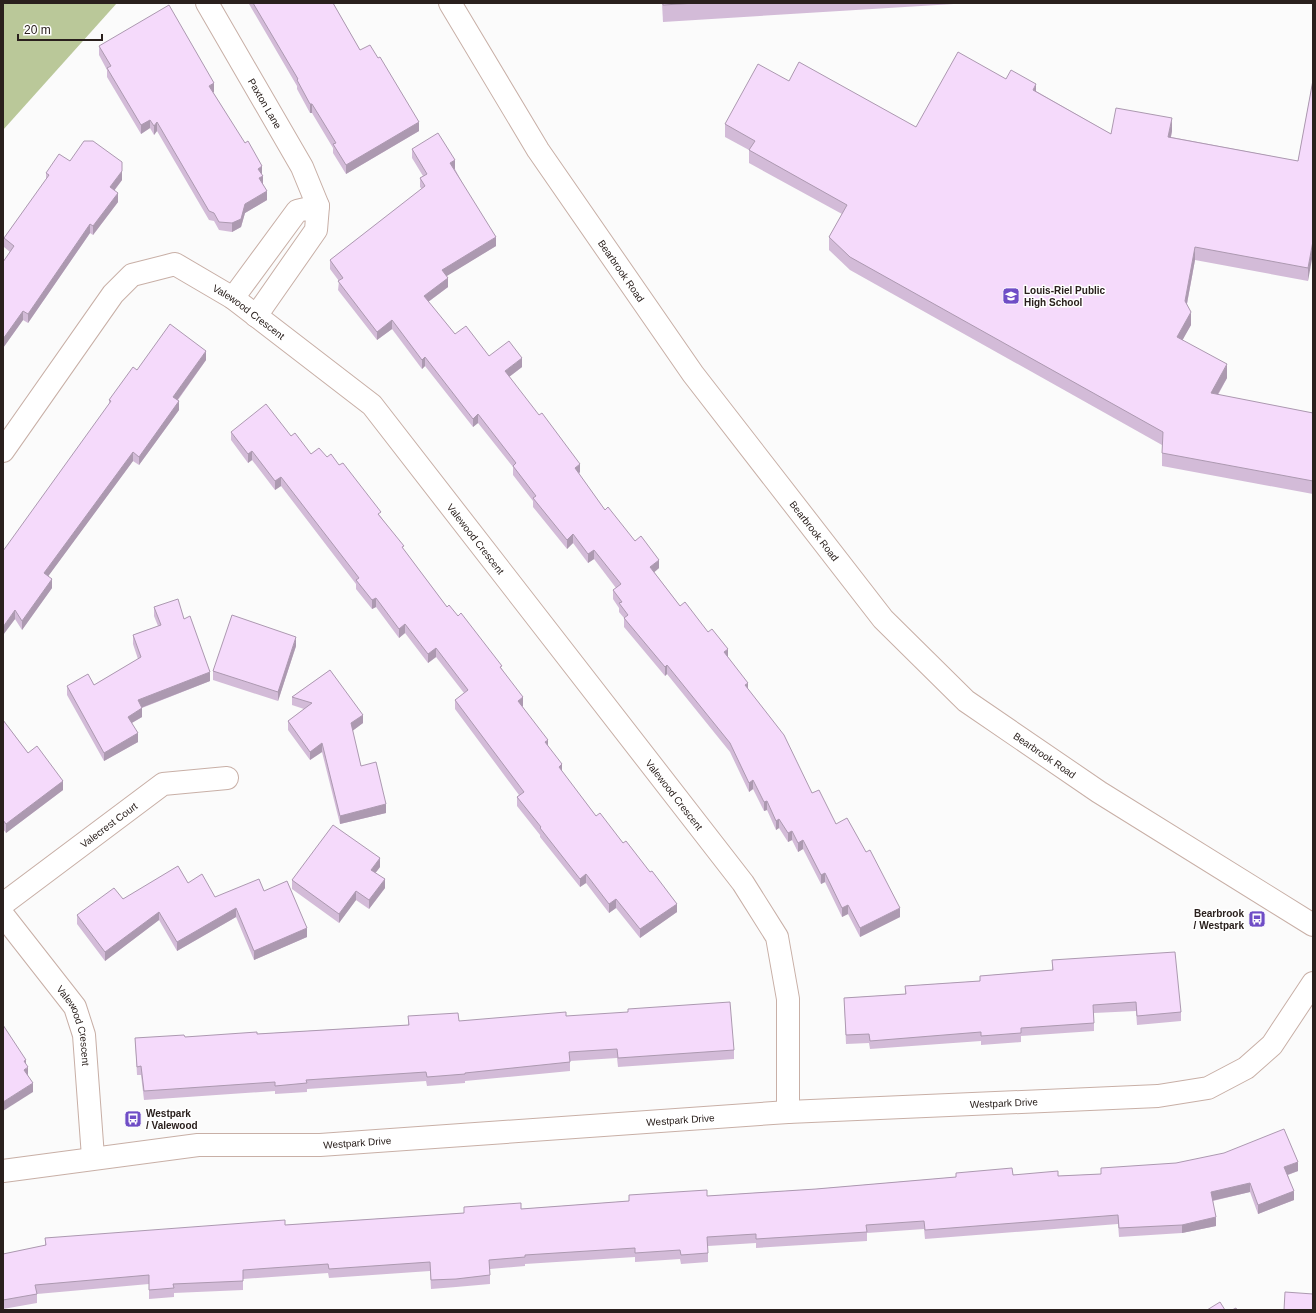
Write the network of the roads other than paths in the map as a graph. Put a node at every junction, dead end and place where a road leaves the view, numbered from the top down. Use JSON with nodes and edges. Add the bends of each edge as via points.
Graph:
{"nodes":[{"id":1,"x":207,"y":3,"type":"edge"},
{"id":2,"x":450,"y":3,"type":"edge"},
{"id":3,"x":318,"y":206,"type":"junction"},
{"id":4,"x":234,"y":298,"type":"junction"},
{"id":5,"x":256,"y":316,"type":"junction"},
{"id":6,"x":3,"y":451,"type":"edge"},
{"id":7,"x":227,"y":778,"type":"dead end"},
{"id":8,"x":3,"y":904,"type":"edge"},
{"id":9,"x":3,"y":914,"type":"edge"},
{"id":10,"x":1313,"y":925,"type":"edge"},
{"id":11,"x":1313,"y":983,"type":"edge"},
{"id":12,"x":788,"y":1112,"type":"junction"},
{"id":13,"x":93,"y":1157,"type":"junction"},
{"id":14,"x":3,"y":1170,"type":"edge"}],
"edges":[{"from":1,"to":3,"type":"street","name":"Paxton Lane","via":[[302,167]]},
{"from":2,"to":10,"type":"street","name":"Bearbrook Road","via":[[538,150],[693,374],[883,619],[966,701],[1099,792]]},
{"from":3,"to":4,"type":"street","via":[[296,211]]},
{"from":3,"to":5,"type":"street","name":"Paxton Lane","via":[[316,230]]},
{"from":4,"to":5,"type":"street","name":"Valewood Crescent"},
{"from":4,"to":6,"type":"street","name":"Valewood Crescent","via":[[175,264],[132,275],[113,294]]},
{"from":5,"to":12,"type":"street","name":"Valewood Crescent","via":[[372,405],[743,883],[777,937],[788,999]]},
{"from":7,"to":8,"type":"street","name":"Valecrest Court","via":[[163,784]]},
{"from":9,"to":13,"type":"street","name":"Valewood Crescent","via":[[75,1007],[84,1036]]},
{"from":11,"to":12,"type":"street","name":"Westpark Drive","via":[[1272,1045],[1246,1068],[1208,1088],[1158,1096]]},
{"from":12,"to":13,"type":"street","name":"Westpark Drive","via":[[320,1144],[198,1145]]},
{"from":13,"to":14,"type":"street","name":"Westpark Drive"}]}
